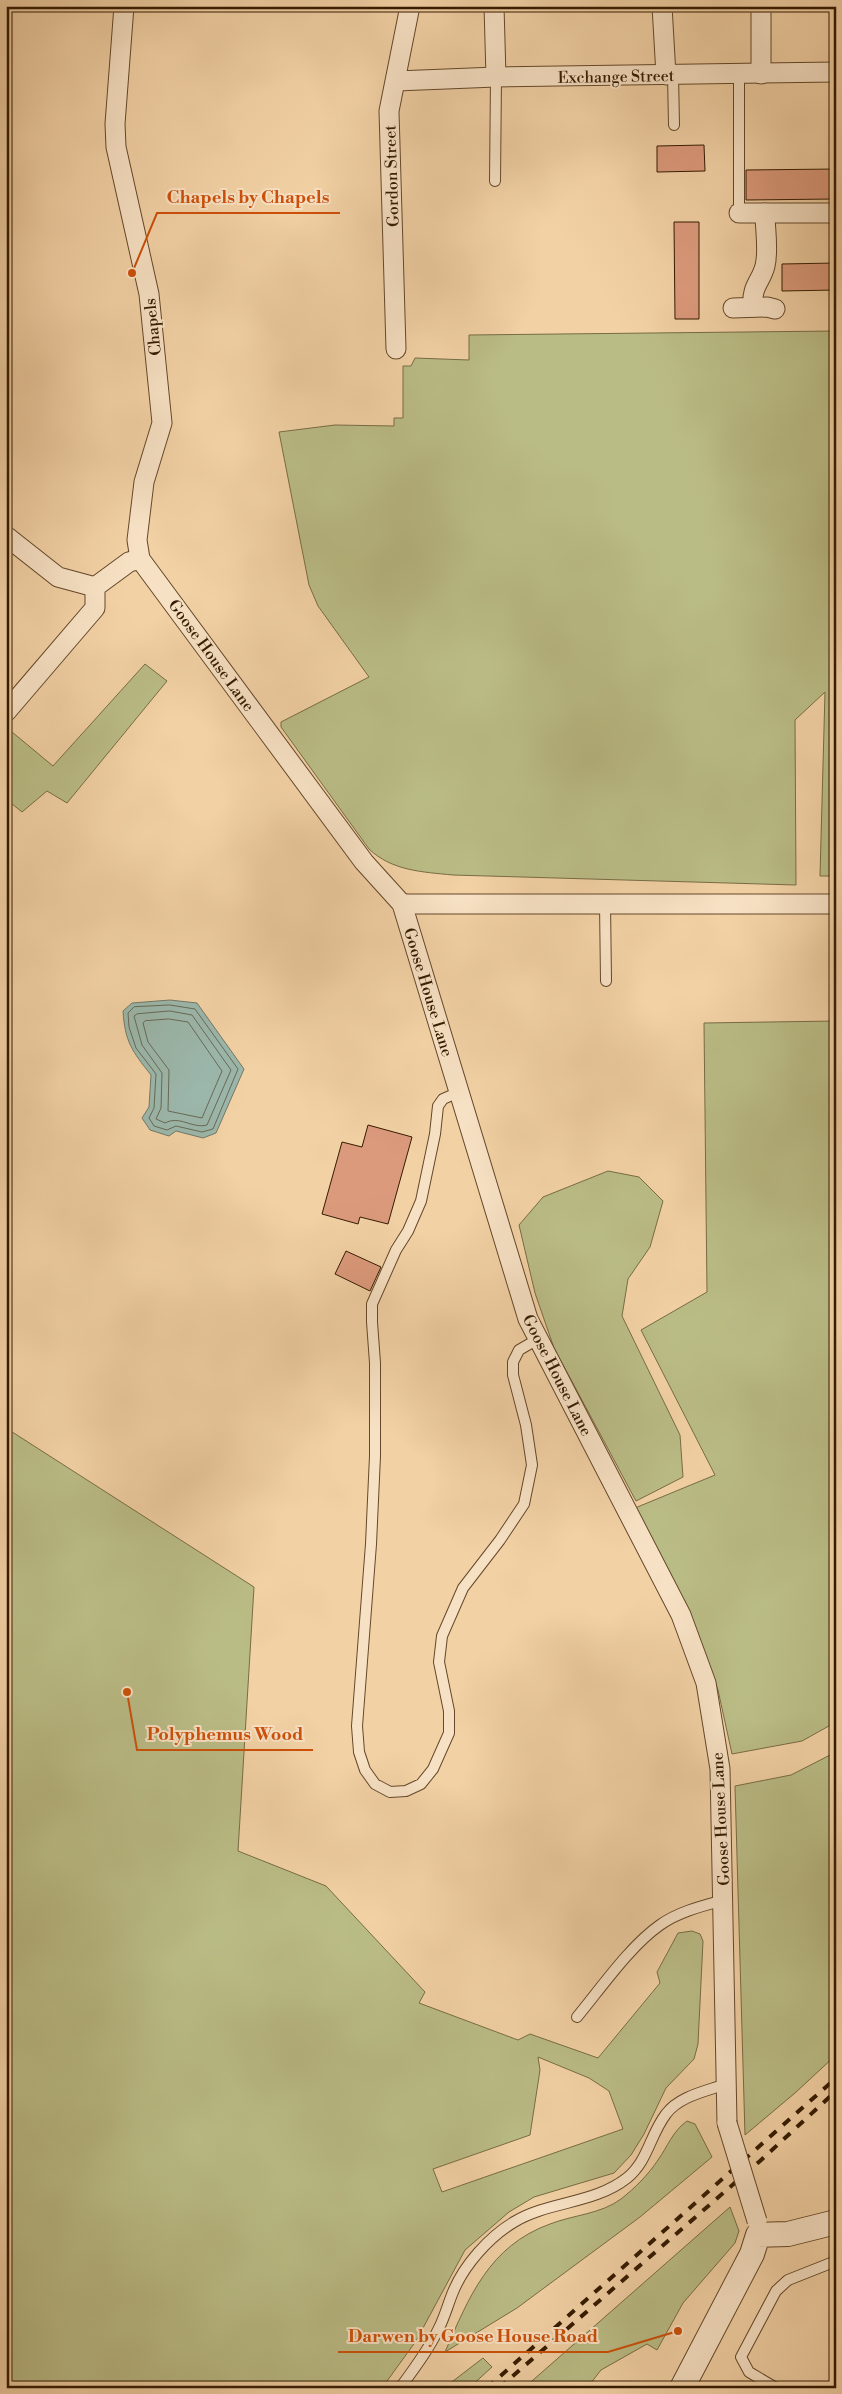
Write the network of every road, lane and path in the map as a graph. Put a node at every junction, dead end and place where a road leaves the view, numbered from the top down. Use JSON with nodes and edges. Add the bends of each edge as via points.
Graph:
{"nodes":[{"id":1,"x":124,"y":6,"type":"edge"},
{"id":2,"x":410,"y":6,"type":"edge"},
{"id":3,"x":494,"y":6,"type":"edge"},
{"id":4,"x":662,"y":6,"type":"edge"},
{"id":5,"x":761,"y":6,"type":"edge"},
{"id":6,"x":836,"y":72,"type":"edge"},
{"id":7,"x":740,"y":74,"type":"junction"},
{"id":8,"x":761,"y":74,"type":"junction"},
{"id":9,"x":670,"y":75,"type":"junction"},
{"id":10,"x":496,"y":77,"type":"junction"},
{"id":11,"x":396,"y":81,"type":"junction"},
{"id":12,"x":674,"y":125,"type":"dead end"},
{"id":13,"x":495,"y":181,"type":"dead end"},
{"id":14,"x":739,"y":213,"type":"joint"},
{"id":15,"x":765,"y":213,"type":"junction"},
{"id":16,"x":836,"y":213,"type":"edge"},
{"id":17,"x":753,"y":307,"type":"junction"},
{"id":18,"x":733,"y":308,"type":"dead end"},
{"id":19,"x":775,"y":309,"type":"dead end"},
{"id":20,"x":396,"y":349,"type":"dead end"},
{"id":21,"x":6,"y":536,"type":"edge"},
{"id":22,"x":140,"y":559,"type":"junction"},
{"id":23,"x":95,"y":587,"type":"junction"},
{"id":24,"x":6,"y":712,"type":"edge"},
{"id":25,"x":605,"y":903,"type":"junction"},
{"id":26,"x":402,"y":904,"type":"junction"},
{"id":27,"x":836,"y":904,"type":"edge"},
{"id":28,"x":606,"y":981,"type":"dead end"},
{"id":29,"x":459,"y":1092,"type":"junction"},
{"id":30,"x":538,"y":1339,"type":"junction"},
{"id":31,"x":724,"y":1900,"type":"junction"},
{"id":32,"x":577,"y":2016,"type":"dead end"},
{"id":33,"x":726,"y":2084,"type":"junction"},
{"id":34,"x":836,"y":2222,"type":"edge"},
{"id":35,"x":757,"y":2228,"type":"junction"},
{"id":36,"x":836,"y":2262,"type":"edge"},
{"id":37,"x":400,"y":2388,"type":"edge"},
{"id":38,"x":682,"y":2388,"type":"edge"},
{"id":39,"x":776,"y":2388,"type":"edge"}],
"edges":[{"from":1,"to":22,"type":"street","name":"Chapels","via":[[116,147],[149,294],[162,423],[144,482],[137,540]]},
{"from":2,"to":11,"type":"street","name":"Gordon Street"},
{"from":3,"to":10,"type":"street"},
{"from":4,"to":9,"type":"street"},
{"from":5,"to":8,"type":"street"},
{"from":6,"to":8,"type":"street","name":"Exchange Street"},
{"from":7,"to":8,"type":"street","name":"Exchange Street"},
{"from":7,"to":9,"type":"street","name":"Exchange Street"},
{"from":7,"to":14,"type":"lane"},
{"from":9,"to":10,"type":"street","name":"Exchange Street"},
{"from":9,"to":12,"type":"lane"},
{"from":10,"to":11,"type":"street","name":"Exchange Street"},
{"from":10,"to":13,"type":"lane"},
{"from":11,"to":20,"type":"street","name":"Gordon Street","via":[[389,111]]},
{"from":14,"to":15,"type":"street"},
{"from":15,"to":16,"type":"street"},
{"from":15,"to":17,"type":"street","via":[[765,266],[757,280]]},
{"from":17,"to":18,"type":"street"},
{"from":17,"to":19,"type":"street"},
{"from":21,"to":23,"type":"street","via":[[58,577]]},
{"from":22,"to":23,"type":"street","via":[[129,562]]},
{"from":22,"to":26,"type":"street","name":"Goose House Lane","via":[[364,862]]},
{"from":23,"to":24,"type":"street","via":[[95,608]]},
{"from":25,"to":26,"type":"street"},
{"from":25,"to":27,"type":"street"},
{"from":25,"to":28,"type":"lane"},
{"from":26,"to":29,"type":"street","name":"Goose House Lane"},
{"from":29,"to":30,"type":"street","name":"Goose House Lane","via":[[528,1319]]},
{"from":29,"to":30,"type":"lane","via":[[442,1099],[438,1106],[421,1201],[372,1304],[376,1363],[375,1456],[357,1726],[359,1752],[365,1770],[375,1784],[390,1792],[406,1791],[421,1784],[433,1769],[449,1734],[439,1662],[442,1636],[463,1588],[524,1504],[532,1465],[513,1362],[519,1350]]},
{"from":30,"to":31,"type":"street","name":"Goose House Lane","via":[[681,1616],[706,1683],[720,1769]]},
{"from":31,"to":32,"type":"lane","via":[[688,1910],[660,1925],[642,1941]]},
{"from":31,"to":33,"type":"street","name":"Goose House Lane"},
{"from":33,"to":35,"type":"street","name":"Goose House Lane","bridge":true,"via":[[727,2123]]},
{"from":33,"to":37,"type":"lane","via":[[684,2099],[672,2108],[660,2124],[644,2160],[625,2179],[608,2190],[521,2218],[494,2236],[466,2268],[453,2290],[439,2328]]},
{"from":34,"to":35,"type":"street","via":[[788,2234]]},
{"from":35,"to":38,"type":"street","via":[[752,2254]]},
{"from":36,"to":39,"type":"lane","via":[[788,2280],[776,2291],[741,2357],[748,2372]]}]}
